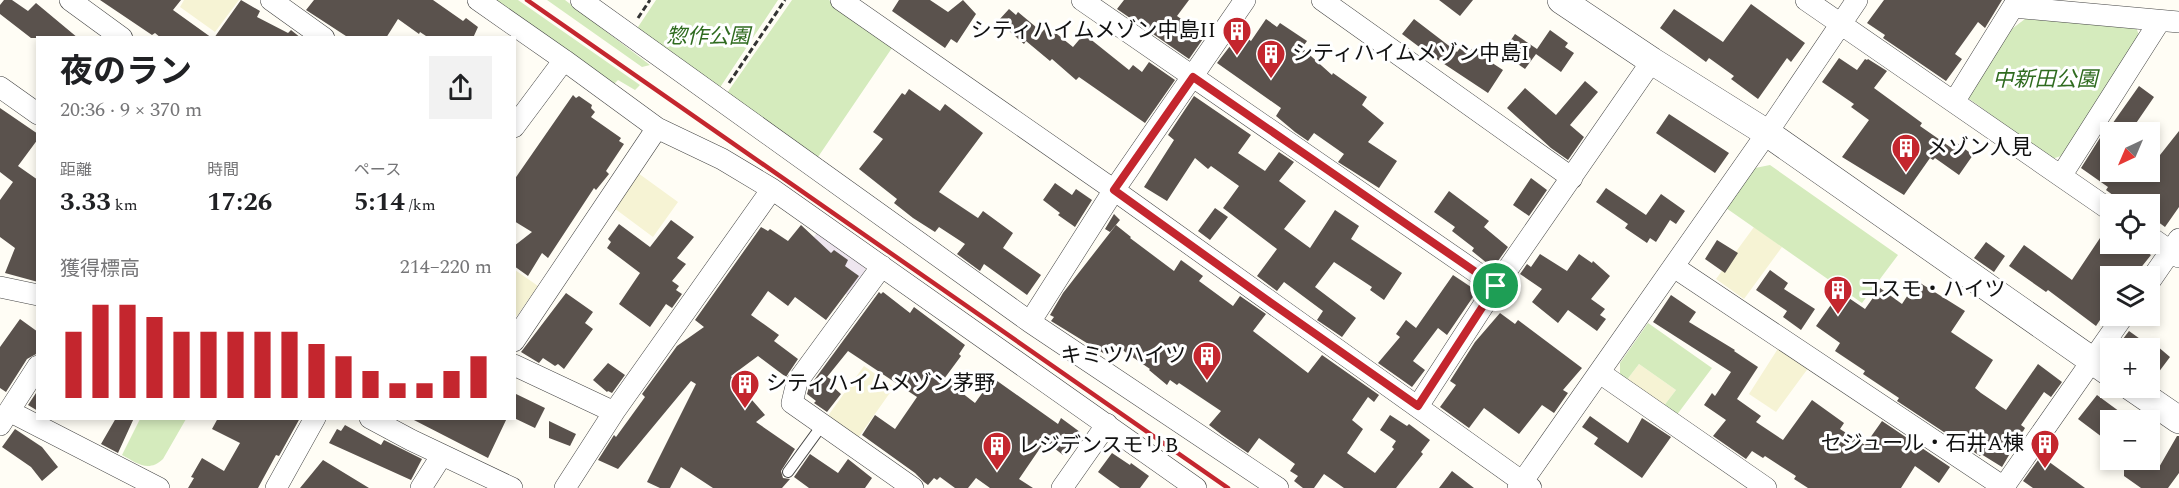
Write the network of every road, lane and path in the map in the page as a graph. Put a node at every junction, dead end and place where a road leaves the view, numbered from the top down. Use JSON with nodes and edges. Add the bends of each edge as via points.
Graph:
{"nodes":[{"id":1,"x":70,"y":0,"type":"edge"},
{"id":2,"x":272,"y":0,"type":"edge"},
{"id":3,"x":478,"y":0,"type":"edge"},
{"id":4,"x":581,"y":0,"type":"edge"},
{"id":5,"x":785,"y":0,"type":"edge"},
{"id":6,"x":842,"y":0,"type":"edge"},
{"id":7,"x":1082,"y":0,"type":"edge"},
{"id":8,"x":1245,"y":0,"type":"edge"},
{"id":9,"x":1322,"y":0,"type":"edge"},
{"id":10,"x":1561,"y":0,"type":"edge"},
{"id":11,"x":1806,"y":0,"type":"edge"},
{"id":12,"x":1857,"y":0,"type":"edge"},
{"id":13,"x":2169,"y":22,"type":"edge"},
{"id":14,"x":1841,"y":25,"type":"junction"},
{"id":15,"x":119,"y":36,"type":"edge"},
{"id":16,"x":319,"y":36,"type":"edge"},
{"id":17,"x":564,"y":60,"type":"junction"},
{"id":18,"x":1652,"y":62,"type":"junction"},
{"id":19,"x":1193,"y":77,"type":"junction"},
{"id":20,"x":0,"y":87,"type":"edge"},
{"id":21,"x":718,"y":100,"type":"junction"},
{"id":22,"x":1954,"y":102,"type":"junction"},
{"id":23,"x":36,"y":113,"type":"edge"},
{"id":24,"x":516,"y":124,"type":"edge"},
{"id":25,"x":657,"y":128,"type":"junction"},
{"id":26,"x":1767,"y":133,"type":"junction"},
{"id":27,"x":2061,"y":176,"type":"junction"},
{"id":28,"x":1572,"y":178,"type":"junction"},
{"id":29,"x":772,"y":189,"type":"junction"},
{"id":30,"x":1114,"y":190,"type":"junction"},
{"id":31,"x":2100,"y":203,"type":"edge"},
{"id":32,"x":2160,"y":242,"type":"edge"},
{"id":33,"x":2176,"y":249,"type":"edge"},
{"id":34,"x":882,"y":266,"type":"junction"},
{"id":35,"x":1674,"y":267,"type":"junction"},
{"id":36,"x":2160,"y":269,"type":"edge"},
{"id":37,"x":1496,"y":286,"type":"junction"},
{"id":38,"x":0,"y":287,"type":"edge"},
{"id":39,"x":36,"y":295,"type":"edge"},
{"id":40,"x":1030,"y":322,"type":"junction"},
{"id":41,"x":516,"y":338,"type":"edge"},
{"id":42,"x":2100,"y":365,"type":"edge"},
{"id":43,"x":516,"y":366,"type":"edge"},
{"id":44,"x":2100,"y":367,"type":"edge"},
{"id":45,"x":36,"y":369,"type":"edge"},
{"id":46,"x":1600,"y":373,"type":"junction"},
{"id":47,"x":2147,"y":398,"type":"edge"},
{"id":48,"x":1418,"y":406,"type":"junction"},
{"id":49,"x":614,"y":412,"type":"junction"},
{"id":50,"x":5,"y":418,"type":"edge"},
{"id":51,"x":314,"y":420,"type":"edge"},
{"id":52,"x":374,"y":420,"type":"edge"},
{"id":53,"x":2179,"y":420,"type":"edge"},
{"id":54,"x":823,"y":424,"type":"junction"},
{"id":55,"x":1107,"y":424,"type":"junction"},
{"id":56,"x":442,"y":455,"type":"junction"},
{"id":57,"x":788,"y":472,"type":"dead end"},
{"id":58,"x":149,"y":486,"type":"edge"},
{"id":59,"x":1523,"y":486,"type":"edge"},
{"id":60,"x":276,"y":488,"type":"edge"},
{"id":61,"x":421,"y":488,"type":"edge"},
{"id":62,"x":512,"y":488,"type":"edge"},
{"id":63,"x":565,"y":488,"type":"edge"},
{"id":64,"x":912,"y":488,"type":"edge"},
{"id":65,"x":1062,"y":488,"type":"edge"},
{"id":66,"x":1196,"y":488,"type":"edge"},
{"id":67,"x":1278,"y":488,"type":"edge"},
{"id":68,"x":1766,"y":488,"type":"edge"},
{"id":69,"x":2004,"y":488,"type":"edge"}],
"edges":[{"from":1,"to":15,"type":"street"},
{"from":2,"to":16,"type":"street"},
{"from":3,"to":17,"type":"street"},
{"from":4,"to":21,"type":"street"},
{"from":5,"to":21,"type":"path"},
{"from":6,"to":30,"type":"street"},
{"from":7,"to":19,"type":"street"},
{"from":8,"to":19,"type":"street"},
{"from":9,"to":28,"type":"street"},
{"from":10,"to":18,"type":"street"},
{"from":11,"to":14,"type":"street"},
{"from":12,"to":14,"type":"street"},
{"from":13,"to":22,"type":"street","via":[[2013,7]]},
{"from":13,"to":27,"type":"street"},
{"from":14,"to":22,"type":"street"},
{"from":14,"to":26,"type":"street"},
{"from":17,"to":24,"type":"street"},
{"from":17,"to":25,"type":"street"},
{"from":18,"to":26,"type":"street"},
{"from":18,"to":28,"type":"street"},
{"from":19,"to":30,"type":"street"},
{"from":19,"to":37,"type":"street"},
{"from":20,"to":23,"type":"street"},
{"from":21,"to":40,"type":"street"},
{"from":22,"to":27,"type":"street"},
{"from":25,"to":29,"type":"street","via":[[722,159]]},
{"from":25,"to":41,"type":"street"},
{"from":26,"to":35,"type":"street"},
{"from":26,"to":42,"type":"street"},
{"from":27,"to":31,"type":"street"},
{"from":28,"to":37,"type":"street"},
{"from":29,"to":34,"type":"street"},
{"from":29,"to":49,"type":"street"},
{"from":30,"to":40,"type":"street"},
{"from":30,"to":48,"type":"street"},
{"from":32,"to":33,"type":"street"},
{"from":33,"to":36,"type":"street"},
{"from":34,"to":54,"type":"street","via":[[797,382],[792,403]]},
{"from":34,"to":55,"type":"street"},
{"from":35,"to":46,"type":"street"},
{"from":35,"to":69,"type":"street"},
{"from":37,"to":48,"type":"street"},
{"from":38,"to":39,"type":"street"},
{"from":40,"to":67,"type":"street"},
{"from":43,"to":49,"type":"street"},
{"from":44,"to":69,"type":"street"},
{"from":45,"to":50,"type":"street"},
{"from":46,"to":59,"type":"street"},
{"from":46,"to":68,"type":"street"},
{"from":47,"to":53,"type":"street"},
{"from":48,"to":59,"type":"street"},
{"from":49,"to":63,"type":"street"},
{"from":50,"to":58,"type":"street"},
{"from":51,"to":60,"type":"street"},
{"from":52,"to":56,"type":"street"},
{"from":54,"to":57,"type":"lane"},
{"from":54,"to":64,"type":"street"},
{"from":55,"to":65,"type":"street"},
{"from":55,"to":66,"type":"street"},
{"from":56,"to":61,"type":"street"},
{"from":56,"to":62,"type":"street"}]}
